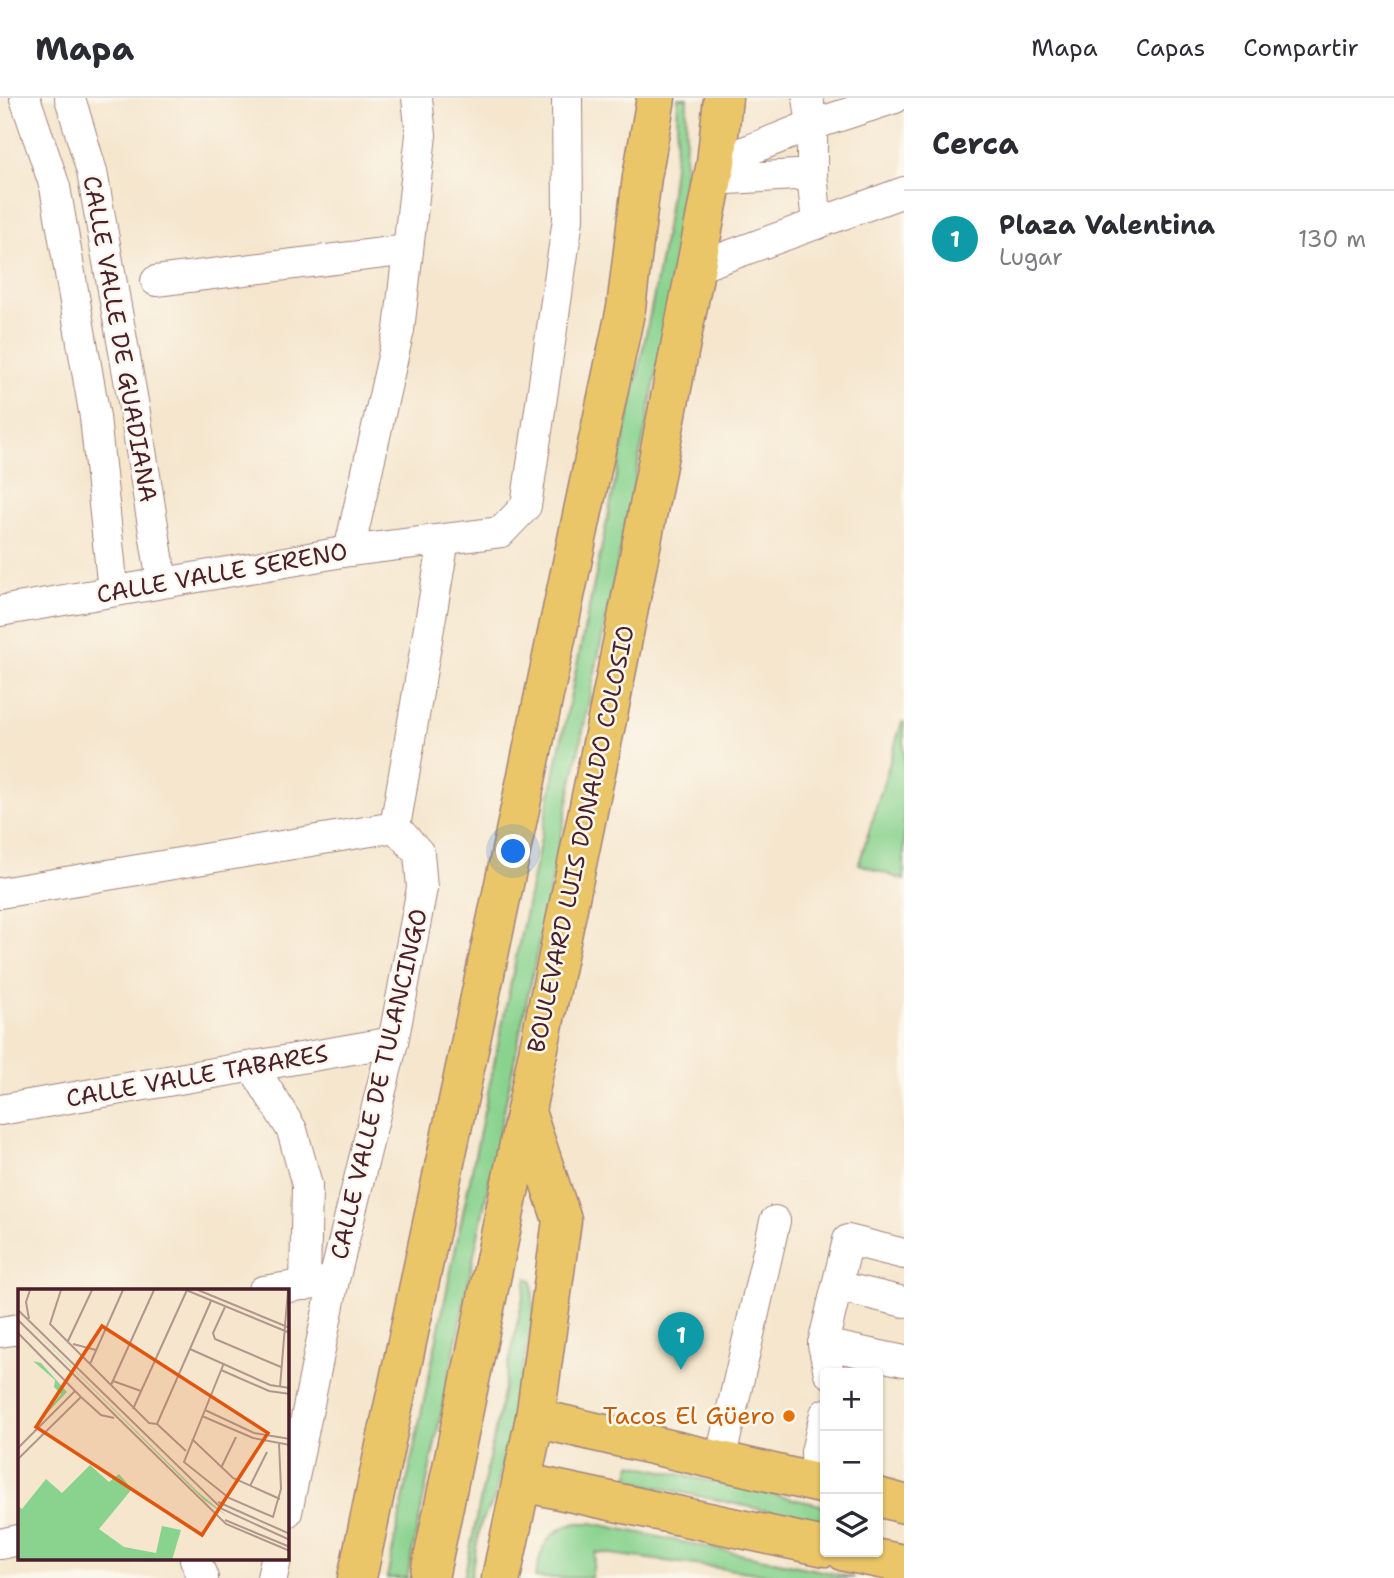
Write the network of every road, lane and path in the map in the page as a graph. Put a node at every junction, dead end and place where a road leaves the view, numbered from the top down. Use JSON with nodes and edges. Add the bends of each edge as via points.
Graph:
{"nodes":[{"id":1,"x":25,"y":98,"type":"edge"},
{"id":2,"x":69,"y":98,"type":"edge"},
{"id":3,"x":417,"y":98,"type":"edge"},
{"id":4,"x":568,"y":98,"type":"edge"},
{"id":5,"x":632,"y":98,"type":"edge"},
{"id":6,"x":656,"y":98,"type":"edge"},
{"id":7,"x":723,"y":98,"type":"edge"},
{"id":8,"x":895,"y":98,"type":"edge"},
{"id":9,"x":810,"y":111,"type":"edge"},
{"id":10,"x":714,"y":171,"type":"junction"},
{"id":11,"x":812,"y":174,"type":"junction"},
{"id":12,"x":642,"y":177,"type":"junction"},
{"id":13,"x":904,"y":192,"type":"edge"},
{"id":14,"x":817,"y":224,"type":"junction"},
{"id":15,"x":408,"y":250,"type":"junction"},
{"id":16,"x":695,"y":268,"type":"junction"},
{"id":17,"x":156,"y":281,"type":"dead end"},
{"id":18,"x":444,"y":540,"type":"junction"},
{"id":19,"x":349,"y":551,"type":"junction"},
{"id":20,"x":162,"y":582,"type":"junction"},
{"id":21,"x":113,"y":591,"type":"junction"},
{"id":22,"x":0,"y":611,"type":"edge"},
{"id":23,"x":395,"y":827,"type":"junction"},
{"id":24,"x":0,"y":893,"type":"edge"},
{"id":25,"x":393,"y":1042,"type":"junction"},
{"id":26,"x":253,"y":1067,"type":"junction"},
{"id":27,"x":525,"y":1108,"type":"junction"},
{"id":28,"x":0,"y":1110,"type":"edge"},
{"id":29,"x":775,"y":1221,"type":"dead end"},
{"id":30,"x":904,"y":1254,"type":"edge"},
{"id":31,"x":334,"y":1280,"type":"junction"},
{"id":32,"x":305,"y":1285,"type":"junction"},
{"id":33,"x":837,"y":1286,"type":"junction"},
{"id":34,"x":278,"y":1289,"type":"edge"},
{"id":35,"x":904,"y":1302,"type":"edge"},
{"id":36,"x":18,"y":1329,"type":"edge"},
{"id":37,"x":0,"y":1332,"type":"edge"},
{"id":38,"x":822,"y":1344,"type":"junction"},
{"id":39,"x":904,"y":1361,"type":"edge"},
{"id":40,"x":828,"y":1368,"type":"edge"},
{"id":41,"x":535,"y":1418,"type":"junction"},
{"id":42,"x":820,"y":1435,"type":"edge"},
{"id":43,"x":720,"y":1461,"type":"junction"},
{"id":44,"x":820,"y":1478,"type":"edge"},
{"id":45,"x":522,"y":1482,"type":"junction"},
{"id":46,"x":820,"y":1484,"type":"edge"},
{"id":47,"x":289,"y":1495,"type":"edge"},
{"id":48,"x":883,"y":1498,"type":"edge"},
{"id":49,"x":904,"y":1503,"type":"edge"},
{"id":50,"x":18,"y":1541,"type":"edge"},
{"id":51,"x":0,"y":1544,"type":"edge"},
{"id":52,"x":820,"y":1547,"type":"edge"},
{"id":53,"x":870,"y":1557,"type":"edge"},
{"id":54,"x":195,"y":1560,"type":"edge"},
{"id":55,"x":276,"y":1560,"type":"edge"},
{"id":56,"x":904,"y":1564,"type":"edge"},
{"id":57,"x":203,"y":1578,"type":"edge"},
{"id":58,"x":272,"y":1578,"type":"edge"},
{"id":59,"x":357,"y":1578,"type":"edge"},
{"id":60,"x":429,"y":1578,"type":"edge"},
{"id":61,"x":477,"y":1578,"type":"edge"},
{"id":62,"x":502,"y":1578,"type":"edge"}],
"edges":[{"from":1,"to":21,"type":"street","name":"CALLE VALLE DE GUADIANA","via":[[55,187],[95,417]]},
{"from":2,"to":20,"type":"street","name":"CALLE VALLE DE GUADIANA","via":[[92,172]]},
{"from":3,"to":15,"type":"street","via":[[421,135]]},
{"from":4,"to":18,"type":"street","via":[[568,219],[526,506],[501,532]]},
{"from":5,"to":12,"type":"main road"},
{"from":6,"to":12,"type":"main road"},
{"from":7,"to":10,"type":"main road","name":"BOULEVARD LUIS DONALDO COLOSIO"},
{"from":8,"to":9,"type":"street"},
{"from":9,"to":10,"type":"street"},
{"from":9,"to":11,"type":"street"},
{"from":10,"to":11,"type":"street"},
{"from":10,"to":16,"type":"main road","name":"BOULEVARD LUIS DONALDO COLOSIO"},
{"from":11,"to":14,"type":"street"},
{"from":12,"to":59,"type":"main road","via":[[626,308]]},
{"from":13,"to":14,"type":"street"},
{"from":14,"to":16,"type":"street"},
{"from":15,"to":17,"type":"street"},
{"from":15,"to":19,"type":"street","via":[[399,330]]},
{"from":16,"to":27,"type":"main road","name":"BOULEVARD LUIS DONALDO COLOSIO"},
{"from":18,"to":19,"type":"street","name":"CALLE VALLE SERENO"},
{"from":18,"to":23,"type":"street"},
{"from":19,"to":20,"type":"street","name":"CALLE VALLE SERENO"},
{"from":20,"to":21,"type":"street","name":"CALLE VALLE SERENO"},
{"from":21,"to":22,"type":"street","name":"CALLE VALLE SERENO"},
{"from":23,"to":24,"type":"street"},
{"from":23,"to":25,"type":"street","name":"CALLE VALLE DE TULANCINGO","via":[[419,853],[422,888]]},
{"from":25,"to":26,"type":"street","name":"CALLE VALLE TABARES"},
{"from":25,"to":31,"type":"street","name":"CALLE VALLE DE TULANCINGO"},
{"from":26,"to":28,"type":"street","name":"CALLE VALLE TABARES"},
{"from":26,"to":32,"type":"street","via":[[292,1130],[307,1185]]},
{"from":27,"to":41,"type":"main road","via":[[562,1220]]},
{"from":27,"to":60,"type":"main road","name":"BOULEVARD LUIS DONALDO COLOSIO"},
{"from":29,"to":43,"type":"street"},
{"from":30,"to":33,"type":"street","via":[[848,1240]]},
{"from":31,"to":32,"type":"street"},
{"from":31,"to":47,"type":"street","name":"CALLE VALLE DE TULANCINGO"},
{"from":32,"to":34,"type":"street"},
{"from":33,"to":35,"type":"street"},
{"from":33,"to":38,"type":"street"},
{"from":36,"to":37,"type":"street"},
{"from":38,"to":39,"type":"street"},
{"from":38,"to":40,"type":"street"},
{"from":41,"to":43,"type":"main road"},
{"from":41,"to":45,"type":"main road"},
{"from":42,"to":44,"type":"street","via":[[816,1452]]},
{"from":43,"to":46,"type":"main road"},
{"from":45,"to":52,"type":"main road"},
{"from":45,"to":61,"type":"main road","via":[[493,1508]]},
{"from":45,"to":62,"type":"main road"},
{"from":48,"to":49,"type":"main road"},
{"from":50,"to":51,"type":"street"},
{"from":53,"to":56,"type":"main road"},
{"from":54,"to":57,"type":"street"},
{"from":55,"to":58,"type":"street"}]}
